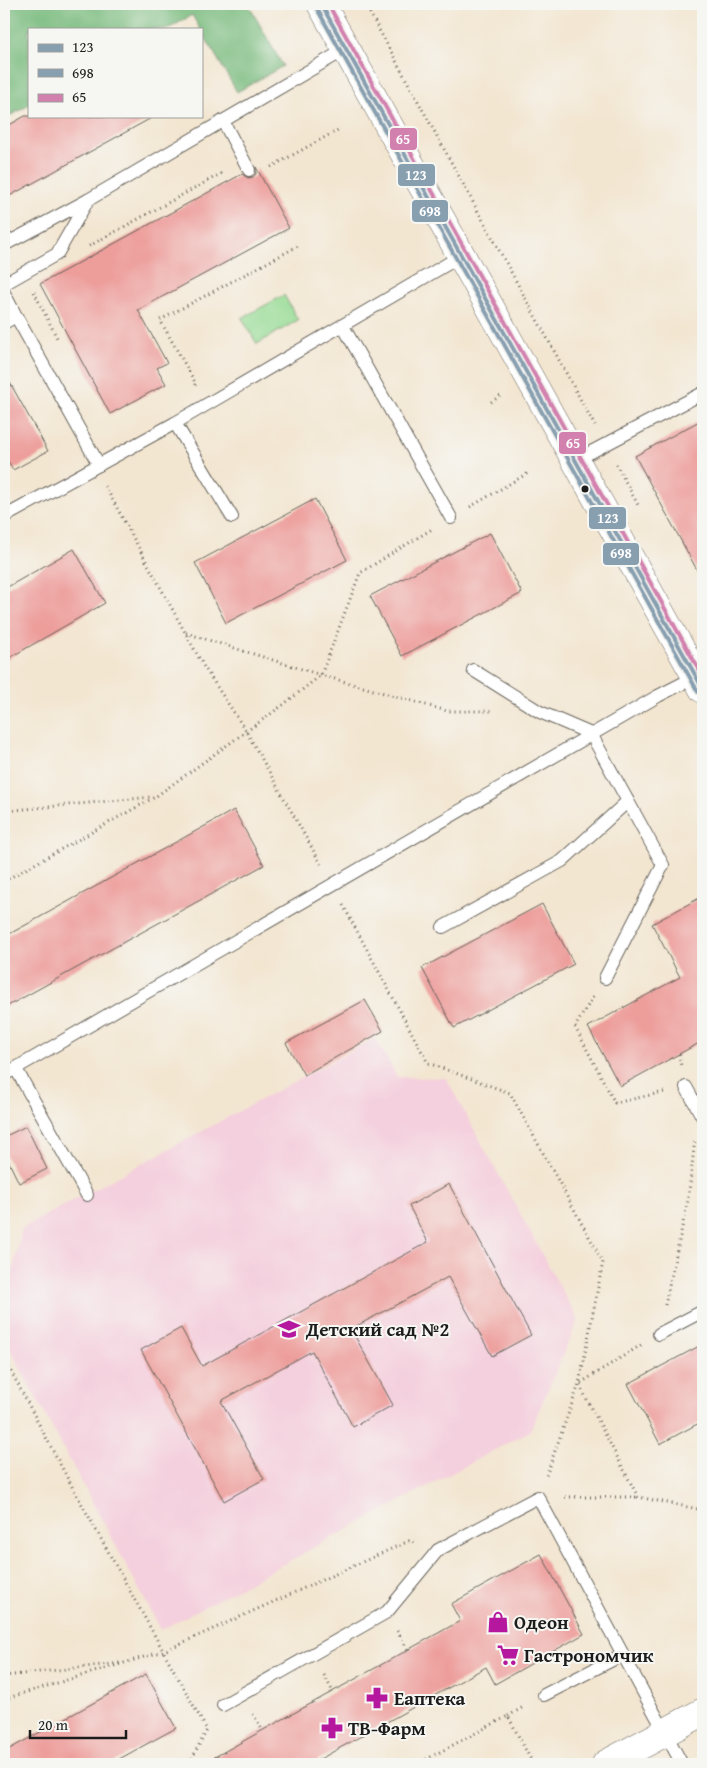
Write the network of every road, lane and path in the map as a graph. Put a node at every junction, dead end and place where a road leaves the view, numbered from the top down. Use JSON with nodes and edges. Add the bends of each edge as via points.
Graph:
{"nodes":[{"id":1,"x":321,"y":4,"type":"edge"},
{"id":2,"x":365,"y":4,"type":"edge"},
{"id":3,"x":346,"y":49,"type":"junction"},
{"id":4,"x":223,"y":121,"type":"junction"},
{"id":5,"x":338,"y":130,"type":"dead end"},
{"id":6,"x":228,"y":170,"type":"dead end"},
{"id":7,"x":249,"y":170,"type":"dead end"},
{"id":8,"x":263,"y":170,"type":"dead end"},
{"id":9,"x":88,"y":200,"type":"junction"},
{"id":10,"x":4,"y":245,"type":"edge"},
{"id":11,"x":300,"y":245,"type":"dead end"},
{"id":12,"x":89,"y":246,"type":"dead end"},
{"id":13,"x":461,"y":256,"type":"junction"},
{"id":14,"x":4,"y":284,"type":"edge"},
{"id":15,"x":32,"y":288,"type":"dead end"},
{"id":16,"x":4,"y":293,"type":"edge"},
{"id":17,"x":16,"y":316,"type":"junction"},
{"id":18,"x":4,"y":323,"type":"edge"},
{"id":19,"x":343,"y":326,"type":"junction"},
{"id":20,"x":62,"y":348,"type":"dead end"},
{"id":21,"x":188,"y":389,"type":"dead end"},
{"id":22,"x":703,"y":393,"type":"edge"},
{"id":23,"x":504,"y":394,"type":"dead end"},
{"id":24,"x":491,"y":402,"type":"dead end"},
{"id":25,"x":175,"y":423,"type":"junction"},
{"id":26,"x":605,"y":445,"type":"junction"},
{"id":27,"x":576,"y":460,"type":"junction"},
{"id":28,"x":97,"y":466,"type":"junction"},
{"id":29,"x":530,"y":472,"type":"dead end"},
{"id":30,"x":5,"y":513,"type":"edge"},
{"id":31,"x":642,"y":513,"type":"dead end"},
{"id":32,"x":232,"y":517,"type":"dead end"},
{"id":33,"x":451,"y":518,"type":"junction"},
{"id":34,"x":186,"y":632,"type":"junction"},
{"id":35,"x":473,"y":670,"type":"dead end"},
{"id":36,"x":321,"y":675,"type":"junction"},
{"id":37,"x":701,"y":679,"type":"edge"},
{"id":38,"x":540,"y":712,"type":"junction"},
{"id":39,"x":246,"y":731,"type":"junction"},
{"id":40,"x":591,"y":734,"type":"junction"},
{"id":41,"x":155,"y":796,"type":"junction"},
{"id":42,"x":628,"y":801,"type":"junction"},
{"id":43,"x":4,"y":811,"type":"edge"},
{"id":44,"x":4,"y":881,"type":"edge"},
{"id":45,"x":332,"y":885,"type":"junction"},
{"id":46,"x":443,"y":926,"type":"dead end"},
{"id":47,"x":605,"y":978,"type":"joint"},
{"id":48,"x":679,"y":1054,"type":"dead end"},
{"id":49,"x":16,"y":1069,"type":"junction"},
{"id":50,"x":4,"y":1075,"type":"edge"},
{"id":51,"x":686,"y":1087,"type":"junction"},
{"id":52,"x":703,"y":1118,"type":"edge"},
{"id":53,"x":87,"y":1194,"type":"dead end"},
{"id":54,"x":703,"y":1311,"type":"edge"},
{"id":55,"x":659,"y":1334,"type":"dead end"},
{"id":56,"x":4,"y":1358,"type":"edge"},
{"id":57,"x":538,"y":1497,"type":"junction"},
{"id":58,"x":638,"y":1497,"type":"dead end"},
{"id":59,"x":438,"y":1550,"type":"junction"},
{"id":60,"x":164,"y":1651,"type":"junction"},
{"id":61,"x":622,"y":1654,"type":"junction"},
{"id":62,"x":130,"y":1662,"type":"junction"},
{"id":63,"x":4,"y":1676,"type":"edge"},
{"id":64,"x":544,"y":1695,"type":"dead end"},
{"id":65,"x":4,"y":1700,"type":"edge"},
{"id":66,"x":223,"y":1705,"type":"dead end"},
{"id":67,"x":703,"y":1712,"type":"edge"},
{"id":68,"x":665,"y":1733,"type":"junction"},
{"id":69,"x":531,"y":1760,"type":"dead end"},
{"id":70,"x":189,"y":1764,"type":"edge"},
{"id":71,"x":417,"y":1764,"type":"edge"},
{"id":72,"x":606,"y":1764,"type":"edge"},
{"id":73,"x":682,"y":1764,"type":"edge"}],
"edges":[{"from":1,"to":3,"type":"main road"},
{"from":2,"to":26,"type":"path"},
{"from":3,"to":4,"type":"lane"},
{"from":3,"to":13,"type":"main road"},
{"from":4,"to":7,"type":"lane"},
{"from":4,"to":9,"type":"lane"},
{"from":5,"to":8,"type":"path"},
{"from":6,"to":12,"type":"path"},
{"from":9,"to":10,"type":"lane"},
{"from":9,"to":14,"type":"lane","via":[[57,254]]},
{"from":11,"to":21,"type":"path","via":[[160,320],[196,384]]},
{"from":13,"to":19,"type":"lane"},
{"from":13,"to":27,"type":"main road"},
{"from":15,"to":20,"type":"path"},
{"from":16,"to":17,"type":"lane"},
{"from":17,"to":18,"type":"lane"},
{"from":17,"to":28,"type":"lane"},
{"from":19,"to":25,"type":"lane"},
{"from":19,"to":33,"type":"lane"},
{"from":22,"to":26,"type":"lane"},
{"from":23,"to":24,"type":"path"},
{"from":25,"to":28,"type":"lane"},
{"from":25,"to":32,"type":"lane"},
{"from":26,"to":27,"type":"lane"},
{"from":26,"to":31,"type":"path"},
{"from":27,"to":37,"type":"main road"},
{"from":28,"to":30,"type":"lane"},
{"from":28,"to":34,"type":"path"},
{"from":29,"to":33,"type":"path"},
{"from":33,"to":36,"type":"path","via":[[360,574]]},
{"from":34,"to":36,"type":"path"},
{"from":34,"to":39,"type":"path"},
{"from":35,"to":38,"type":"lane"},
{"from":36,"to":38,"type":"path","via":[[447,711]]},
{"from":36,"to":39,"type":"path"},
{"from":37,"to":40,"type":"lane","via":[[658,696]]},
{"from":38,"to":40,"type":"lane"},
{"from":39,"to":41,"type":"path"},
{"from":39,"to":45,"type":"path"},
{"from":40,"to":42,"type":"lane"},
{"from":40,"to":45,"type":"lane"},
{"from":41,"to":43,"type":"path"},
{"from":41,"to":44,"type":"path"},
{"from":42,"to":46,"type":"lane","via":[[562,862]]},
{"from":42,"to":47,"type":"lane","via":[[663,865]]},
{"from":45,"to":49,"type":"lane"},
{"from":45,"to":57,"type":"path","via":[[428,1063],[510,1093],[603,1262],[579,1384]]},
{"from":47,"to":51,"type":"path","via":[[575,1027],[616,1103]]},
{"from":48,"to":51,"type":"path"},
{"from":49,"to":50,"type":"lane"},
{"from":49,"to":53,"type":"lane"},
{"from":51,"to":52,"type":"lane"},
{"from":54,"to":55,"type":"lane"},
{"from":56,"to":60,"type":"path"},
{"from":57,"to":58,"type":"path"},
{"from":57,"to":59,"type":"lane"},
{"from":57,"to":61,"type":"lane"},
{"from":59,"to":60,"type":"path","via":[[409,1541]]},
{"from":59,"to":66,"type":"lane","via":[[387,1612]]},
{"from":60,"to":62,"type":"path"},
{"from":60,"to":70,"type":"path","via":[[207,1730]]},
{"from":61,"to":64,"type":"lane"},
{"from":61,"to":68,"type":"lane"},
{"from":62,"to":63,"type":"path"},
{"from":62,"to":65,"type":"path"},
{"from":67,"to":68,"type":"main road"},
{"from":68,"to":72,"type":"main road"},
{"from":68,"to":73,"type":"lane"},
{"from":69,"to":71,"type":"path","via":[[508,1716]]}]}
